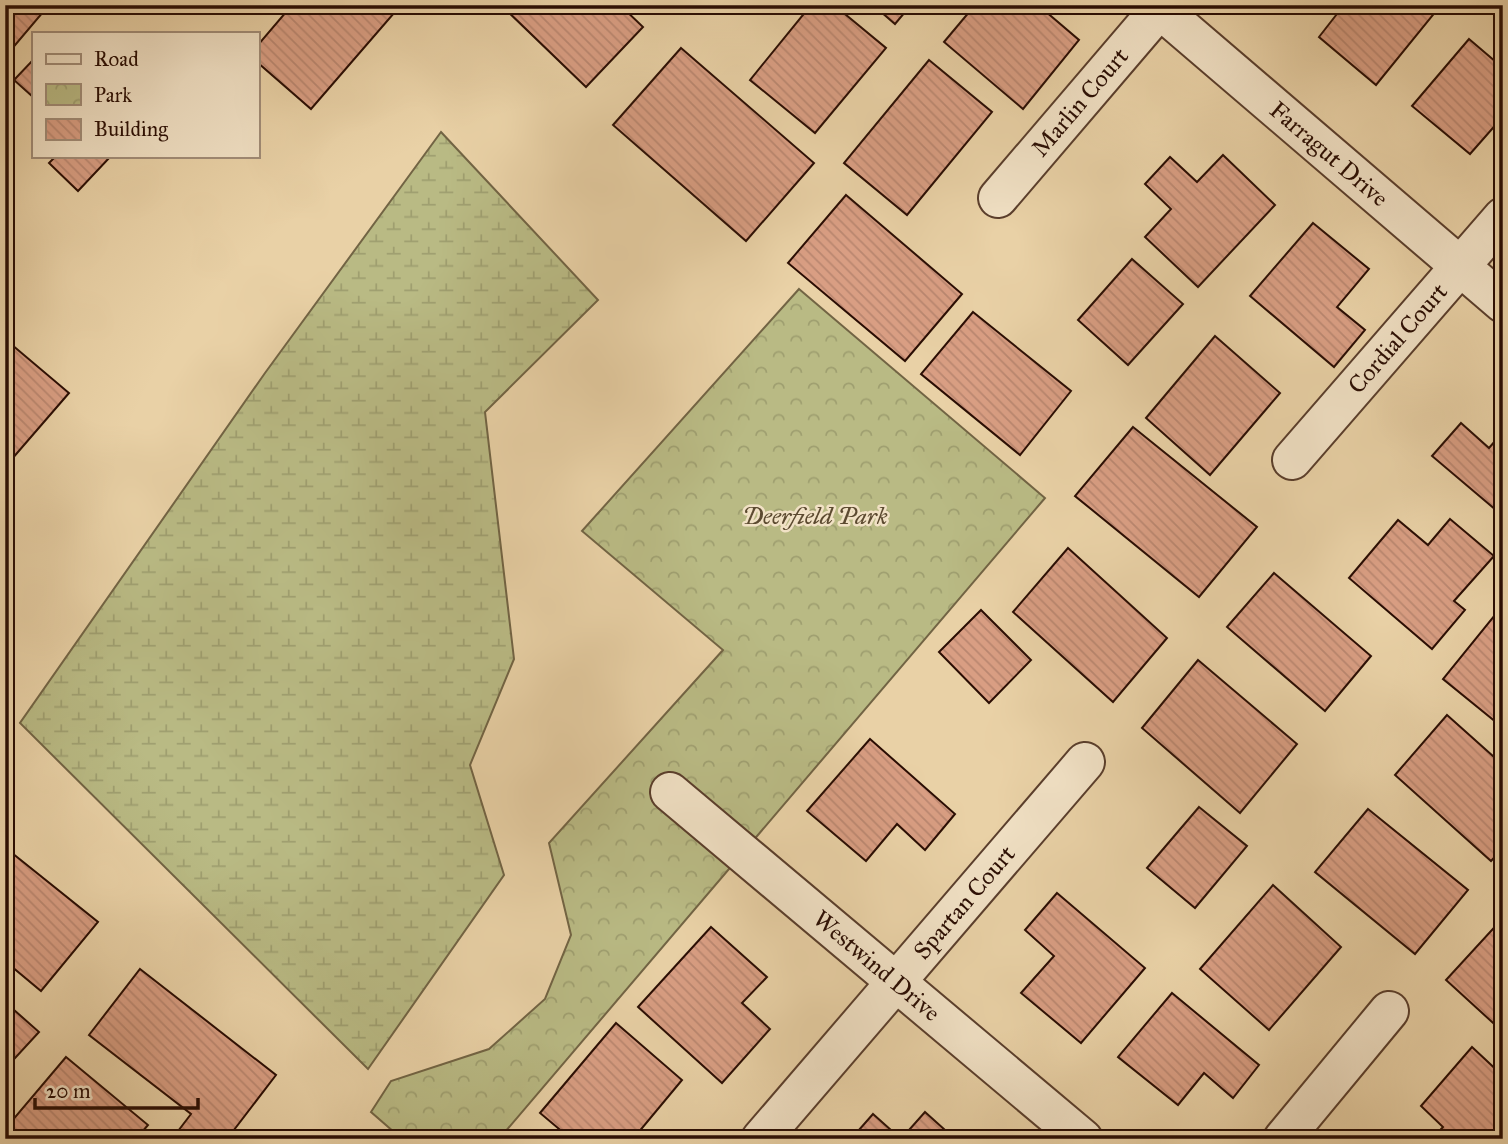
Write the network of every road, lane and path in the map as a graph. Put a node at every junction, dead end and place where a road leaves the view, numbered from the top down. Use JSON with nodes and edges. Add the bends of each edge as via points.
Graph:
{"nodes":[{"id":1,"x":1159,"y":6,"type":"edge"},
{"id":2,"x":998,"y":198,"type":"dead end"},
{"id":3,"x":1503,"y":217,"type":"edge"},
{"id":4,"x":1460,"y":266,"type":"junction"},
{"id":5,"x":1503,"y":303,"type":"edge"},
{"id":6,"x":1292,"y":460,"type":"dead end"},
{"id":7,"x":1085,"y":762,"type":"dead end"},
{"id":8,"x":670,"y":792,"type":"dead end"},
{"id":9,"x":897,"y":981,"type":"junction"},
{"id":10,"x":1389,"y":1011,"type":"dead end"},
{"id":11,"x":761,"y":1139,"type":"edge"},
{"id":12,"x":1083,"y":1139,"type":"edge"},
{"id":13,"x":1283,"y":1139,"type":"edge"}],
"edges":[{"from":1,"to":2,"type":"street","name":"Marlin Court"},
{"from":1,"to":4,"type":"street","name":"Farragut Drive"},
{"from":3,"to":4,"type":"street","name":"Cordial Court"},
{"from":4,"to":5,"type":"street","name":"Farragut Drive"},
{"from":4,"to":6,"type":"street","name":"Cordial Court"},
{"from":7,"to":9,"type":"street","name":"Spartan Court"},
{"from":8,"to":9,"type":"street","name":"Westwind Drive"},
{"from":9,"to":11,"type":"street","name":"Spartan Court"},
{"from":9,"to":12,"type":"street","name":"Westwind Drive"},
{"from":10,"to":13,"type":"street"}]}
